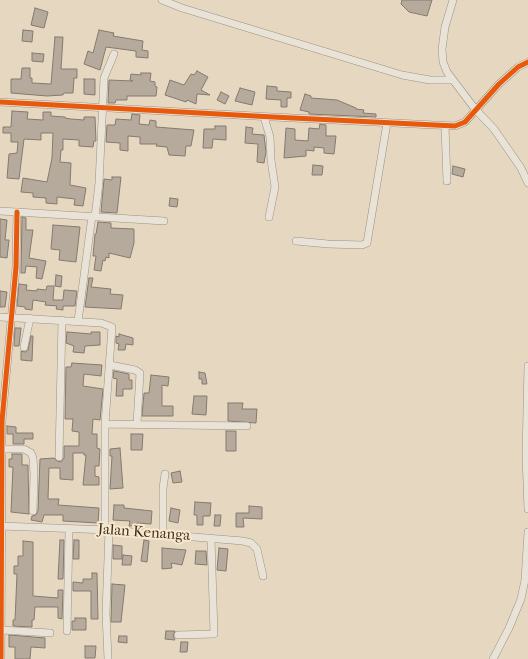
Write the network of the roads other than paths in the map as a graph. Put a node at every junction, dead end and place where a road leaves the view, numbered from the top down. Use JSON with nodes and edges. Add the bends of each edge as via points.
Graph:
{"nodes":[{"id":1,"x":162,"y":0,"type":"edge"},
{"id":2,"x":454,"y":0,"type":"edge"},
{"id":3,"x":114,"y":54,"type":"dead end"},
{"id":4,"x":528,"y":62,"type":"edge"},
{"id":5,"x":452,"y":80,"type":"junction"},
{"id":6,"x":0,"y":102,"type":"edge"},
{"id":7,"x":103,"y":107,"type":"junction"},
{"id":8,"x":475,"y":109,"type":"junction"},
{"id":9,"x":264,"y":117,"type":"junction"},
{"id":10,"x":387,"y":123,"type":"junction"},
{"id":11,"x":445,"y":126,"type":"junction"},
{"id":12,"x":447,"y":181,"type":"dead end"},
{"id":13,"x":528,"y":183,"type":"edge"},
{"id":14,"x":0,"y":211,"type":"edge"},
{"id":15,"x":17,"y":212,"type":"junction"},
{"id":16,"x":93,"y":216,"type":"junction"},
{"id":17,"x":269,"y":216,"type":"dead end"},
{"id":18,"x":164,"y":221,"type":"dead end"},
{"id":19,"x":296,"y":241,"type":"dead end"},
{"id":20,"x":0,"y":317,"type":"edge"},
{"id":21,"x":10,"y":317,"type":"junction"},
{"id":22,"x":30,"y":318,"type":"junction"},
{"id":23,"x":62,"y":320,"type":"junction"},
{"id":24,"x":78,"y":321,"type":"junction"},
{"id":25,"x":24,"y":347,"type":"dead end"},
{"id":26,"x":110,"y":366,"type":"junction"},
{"id":27,"x":528,"y":366,"type":"edge"},
{"id":28,"x":2,"y":396,"type":"edge"},
{"id":29,"x":105,"y":424,"type":"junction"},
{"id":30,"x":137,"y":424,"type":"junction"},
{"id":31,"x":247,"y":426,"type":"dead end"},
{"id":32,"x":1,"y":434,"type":"edge"},
{"id":33,"x":2,"y":449,"type":"junction"},
{"id":34,"x":59,"y":456,"type":"dead end"},
{"id":35,"x":165,"y":474,"type":"dead end"},
{"id":36,"x":528,"y":510,"type":"edge"},
{"id":37,"x":32,"y":511,"type":"dead end"},
{"id":38,"x":1,"y":526,"type":"edge"},
{"id":39,"x":69,"y":528,"type":"junction"},
{"id":40,"x":107,"y":530,"type":"junction"},
{"id":41,"x":528,"y":532,"type":"edge"},
{"id":42,"x":163,"y":534,"type":"junction"},
{"id":43,"x":211,"y":538,"type":"junction"},
{"id":44,"x":263,"y":576,"type":"dead end"},
{"id":45,"x":2,"y":630,"type":"junction"},
{"id":46,"x":67,"y":631,"type":"dead end"},
{"id":47,"x":50,"y":633,"type":"dead end"},
{"id":48,"x":178,"y":635,"type":"dead end"},
{"id":49,"x":1,"y":659,"type":"edge"},
{"id":50,"x":108,"y":659,"type":"edge"},
{"id":51,"x":493,"y":659,"type":"edge"}],
"edges":[{"from":1,"to":5,"type":"street","via":[[402,75],[430,80]]},
{"from":2,"to":5,"type":"street","via":[[445,27],[442,49],[443,62]]},
{"from":3,"to":7,"type":"street","via":[[104,78]]},
{"from":4,"to":8,"type":"street","via":[[518,67]]},
{"from":5,"to":8,"type":"street"},
{"from":6,"to":7,"type":"street"},
{"from":7,"to":9,"type":"street"},
{"from":7,"to":16,"type":"street"},
{"from":8,"to":11,"type":"street","via":[[465,122]]},
{"from":8,"to":13,"type":"street","via":[[494,129],[521,168]]},
{"from":9,"to":10,"type":"street"},
{"from":9,"to":17,"type":"street","via":[[270,137],[275,187]]},
{"from":10,"to":11,"type":"street"},
{"from":10,"to":19,"type":"street","via":[[367,243],[362,245]]},
{"from":11,"to":12,"type":"street"},
{"from":14,"to":15,"type":"street"},
{"from":15,"to":16,"type":"street"},
{"from":15,"to":21,"type":"street","via":[[16,267]]},
{"from":16,"to":18,"type":"street"},
{"from":16,"to":24,"type":"street"},
{"from":20,"to":21,"type":"street"},
{"from":21,"to":22,"type":"street"},
{"from":21,"to":28,"type":"street"},
{"from":22,"to":23,"type":"street"},
{"from":22,"to":25,"type":"street"},
{"from":23,"to":24,"type":"street"},
{"from":23,"to":34,"type":"street"},
{"from":24,"to":26,"type":"street","via":[[102,323],[112,327]]},
{"from":26,"to":29,"type":"street"},
{"from":26,"to":30,"type":"street","via":[[140,373]]},
{"from":27,"to":36,"type":"street"},
{"from":28,"to":32,"type":"street"},
{"from":29,"to":30,"type":"street"},
{"from":29,"to":40,"type":"street"},
{"from":30,"to":31,"type":"street"},
{"from":32,"to":33,"type":"street"},
{"from":33,"to":37,"type":"street","via":[[24,449],[31,453]]},
{"from":33,"to":38,"type":"street"},
{"from":35,"to":42,"type":"street"},
{"from":38,"to":39,"type":"street","name":"Jalan Kenanga"},
{"from":38,"to":45,"type":"street"},
{"from":39,"to":40,"type":"street","name":"Jalan Kenanga"},
{"from":39,"to":46,"type":"street"},
{"from":40,"to":42,"type":"street","name":"Jalan Kenanga"},
{"from":40,"to":50,"type":"street"},
{"from":41,"to":51,"type":"street","via":[[525,580],[521,599]]},
{"from":42,"to":43,"type":"street","name":"Jalan Kenanga"},
{"from":43,"to":44,"type":"street","name":"Jalan Kenanga","via":[[251,543],[257,549]]},
{"from":43,"to":48,"type":"street","via":[[214,633],[210,636]]},
{"from":45,"to":47,"type":"street"},
{"from":45,"to":49,"type":"street"}]}
